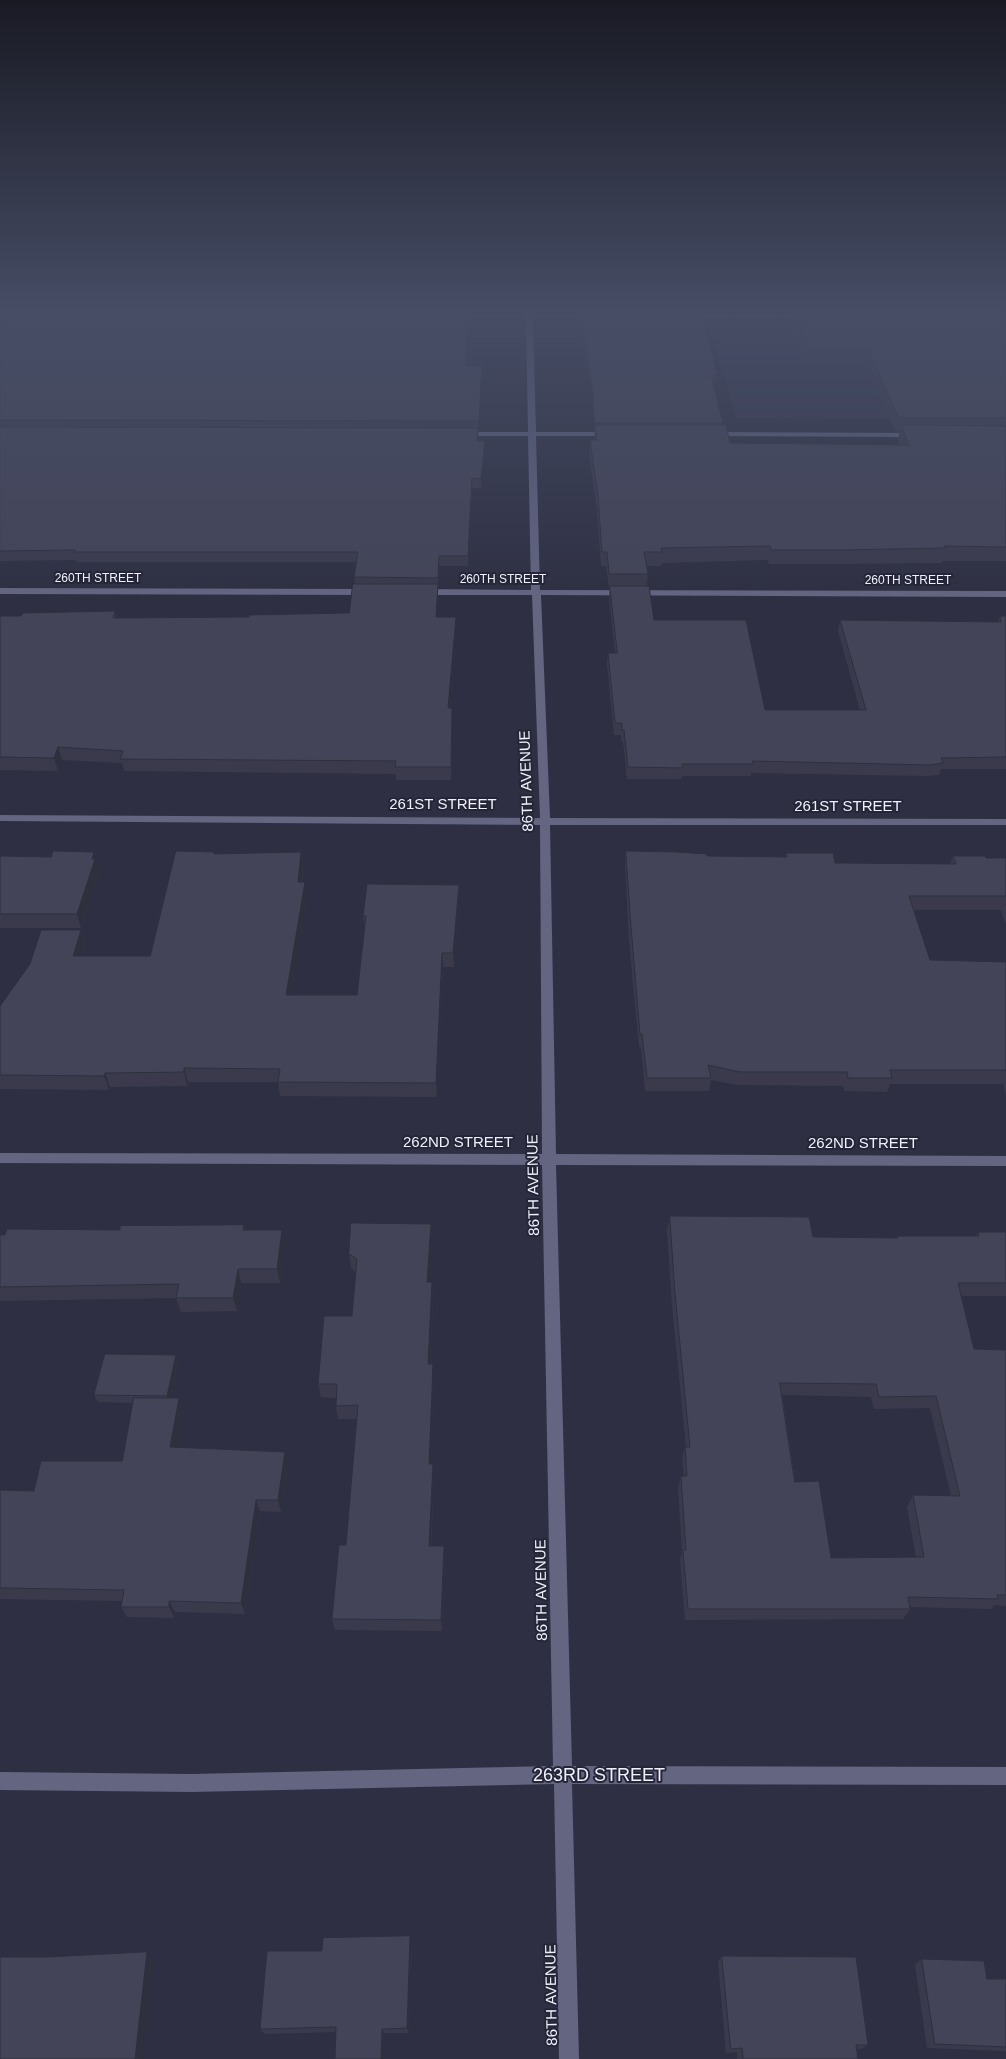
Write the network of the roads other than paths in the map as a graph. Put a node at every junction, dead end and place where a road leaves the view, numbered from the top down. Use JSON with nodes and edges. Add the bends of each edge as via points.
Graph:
{"nodes":[{"id":1,"x":531,"y":407,"type":"edge"},
{"id":2,"x":456,"y":434,"type":"edge"},
{"id":3,"x":532,"y":434,"type":"junction"},
{"id":4,"x":616,"y":434,"type":"edge"},
{"id":5,"x":706,"y":434,"type":"edge"},
{"id":6,"x":926,"y":435,"type":"edge"},
{"id":7,"x":0,"y":592,"type":"edge"},
{"id":8,"x":374,"y":592,"type":"edge"},
{"id":9,"x":414,"y":592,"type":"edge"},
{"id":10,"x":536,"y":592,"type":"junction"},
{"id":11,"x":1006,"y":594,"type":"edge"},
{"id":12,"x":0,"y":818,"type":"edge"},
{"id":13,"x":546,"y":821,"type":"junction"},
{"id":14,"x":1006,"y":822,"type":"edge"},
{"id":15,"x":0,"y":1158,"type":"edge"},
{"id":16,"x":549,"y":1160,"type":"junction"},
{"id":17,"x":1006,"y":1161,"type":"edge"},
{"id":18,"x":562,"y":1775,"type":"junction"},
{"id":19,"x":1006,"y":1776,"type":"edge"},
{"id":20,"x":0,"y":1781,"type":"edge"},
{"id":21,"x":569,"y":2059,"type":"edge"}],
"edges":[{"from":1,"to":3,"type":"street","name":"86TH AVENUE"},
{"from":2,"to":3,"type":"street"},
{"from":3,"to":4,"type":"street"},
{"from":3,"to":10,"type":"street","name":"86TH AVENUE"},
{"from":5,"to":6,"type":"street"},
{"from":7,"to":8,"type":"street","name":"260TH STREET"},
{"from":9,"to":10,"type":"street","name":"260TH STREET"},
{"from":10,"to":11,"type":"street","name":"260TH STREET"},
{"from":10,"to":13,"type":"street","name":"86TH AVENUE"},
{"from":12,"to":13,"type":"street","name":"261ST STREET"},
{"from":13,"to":14,"type":"street","name":"261ST STREET"},
{"from":13,"to":16,"type":"street","name":"86TH AVENUE"},
{"from":15,"to":16,"type":"street","name":"262ND STREET"},
{"from":16,"to":17,"type":"street","name":"262ND STREET"},
{"from":16,"to":18,"type":"street","name":"86TH AVENUE"},
{"from":18,"to":19,"type":"street","name":"263RD STREET"},
{"from":18,"to":20,"type":"street","name":"263RD STREET","via":[[192,1783]]},
{"from":18,"to":21,"type":"street","name":"86TH AVENUE"}]}
